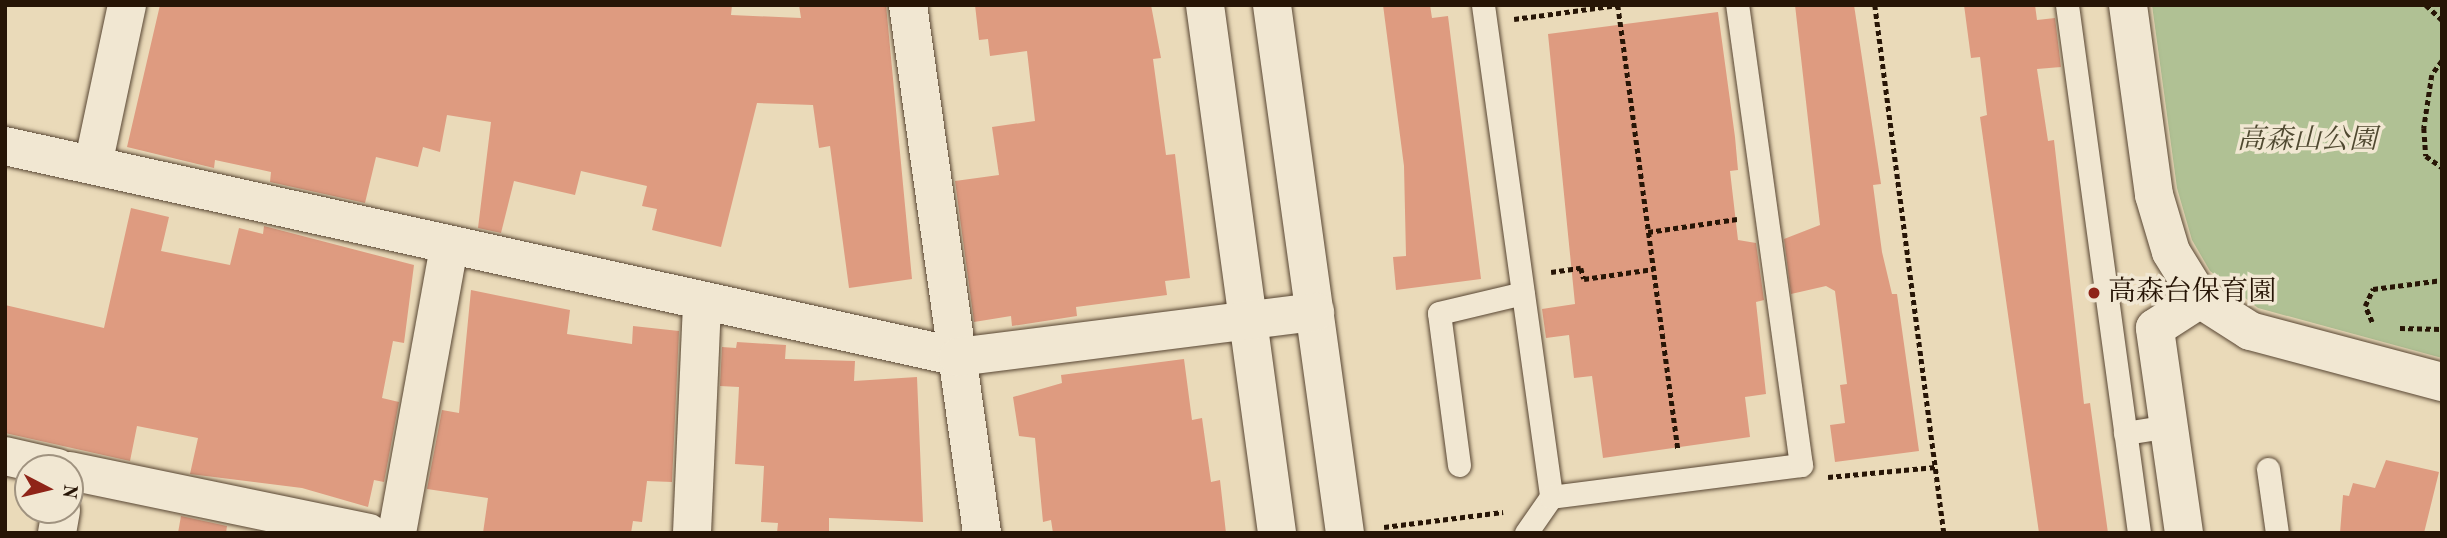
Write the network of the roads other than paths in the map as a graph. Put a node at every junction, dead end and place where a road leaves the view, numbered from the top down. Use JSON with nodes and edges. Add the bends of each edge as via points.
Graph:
{"nodes":[{"id":1,"x":127,"y":5,"type":"edge"},
{"id":2,"x":908,"y":5,"type":"edge"},
{"id":3,"x":1205,"y":5,"type":"edge"},
{"id":4,"x":1272,"y":5,"type":"edge"},
{"id":5,"x":1737,"y":5,"type":"edge"},
{"id":6,"x":2067,"y":5,"type":"edge"},
{"id":7,"x":2128,"y":5,"type":"edge"},
{"id":8,"x":1484,"y":14,"type":"edge"},
{"id":9,"x":5,"y":146,"type":"edge"},
{"id":10,"x":93,"y":165,"type":"junction"},
{"id":11,"x":449,"y":248,"type":"junction"},
{"id":12,"x":1522,"y":284,"type":"junction"},
{"id":13,"x":2200,"y":299,"type":"junction"},
{"id":14,"x":702,"y":305,"type":"junction"},
{"id":15,"x":1315,"y":312,"type":"junction"},
{"id":16,"x":1247,"y":320,"type":"junction"},
{"id":17,"x":958,"y":357,"type":"junction"},
{"id":18,"x":2442,"y":382,"type":"edge"},
{"id":19,"x":2169,"y":426,"type":"junction"},
{"id":20,"x":2125,"y":433,"type":"junction"},
{"id":21,"x":1458,"y":465,"type":"dead end"},
{"id":22,"x":2268,"y":469,"type":"dead end"},
{"id":23,"x":84,"y":474,"type":"edge"},
{"id":24,"x":1551,"y":497,"type":"junction"},
{"id":25,"x":1530,"y":524,"type":"edge"},
{"id":26,"x":1362,"y":530,"type":"edge"},
{"id":27,"x":369,"y":533,"type":"edge"},
{"id":28,"x":397,"y":533,"type":"edge"},
{"id":29,"x":692,"y":533,"type":"edge"},
{"id":30,"x":982,"y":533,"type":"edge"},
{"id":31,"x":1277,"y":533,"type":"edge"},
{"id":32,"x":2139,"y":533,"type":"edge"},
{"id":33,"x":2184,"y":533,"type":"edge"},
{"id":34,"x":2277,"y":533,"type":"edge"}],
"edges":[{"from":1,"to":10,"type":"street"},
{"from":2,"to":17,"type":"street"},
{"from":3,"to":16,"type":"street"},
{"from":4,"to":15,"type":"street"},
{"from":5,"to":24,"type":"lane","via":[[1801,465]]},
{"from":6,"to":20,"type":"lane"},
{"from":7,"to":13,"type":"street","via":[[2154,195],[2171,252]]},
{"from":8,"to":12,"type":"lane"},
{"from":9,"to":10,"type":"street"},
{"from":10,"to":11,"type":"street"},
{"from":11,"to":14,"type":"street"},
{"from":11,"to":28,"type":"street"},
{"from":12,"to":21,"type":"lane","via":[[1439,313]]},
{"from":12,"to":24,"type":"lane"},
{"from":13,"to":18,"type":"street","via":[[2250,331]]},
{"from":13,"to":19,"type":"street","via":[[2155,328]]},
{"from":14,"to":17,"type":"street"},
{"from":14,"to":29,"type":"street"},
{"from":15,"to":16,"type":"street"},
{"from":15,"to":26,"type":"street"},
{"from":16,"to":17,"type":"street"},
{"from":16,"to":31,"type":"street"},
{"from":17,"to":30,"type":"street"},
{"from":19,"to":20,"type":"lane"},
{"from":19,"to":33,"type":"street"},
{"from":20,"to":32,"type":"lane"},
{"from":22,"to":34,"type":"lane"},
{"from":23,"to":27,"type":"street"},
{"from":24,"to":25,"type":"lane"}]}
